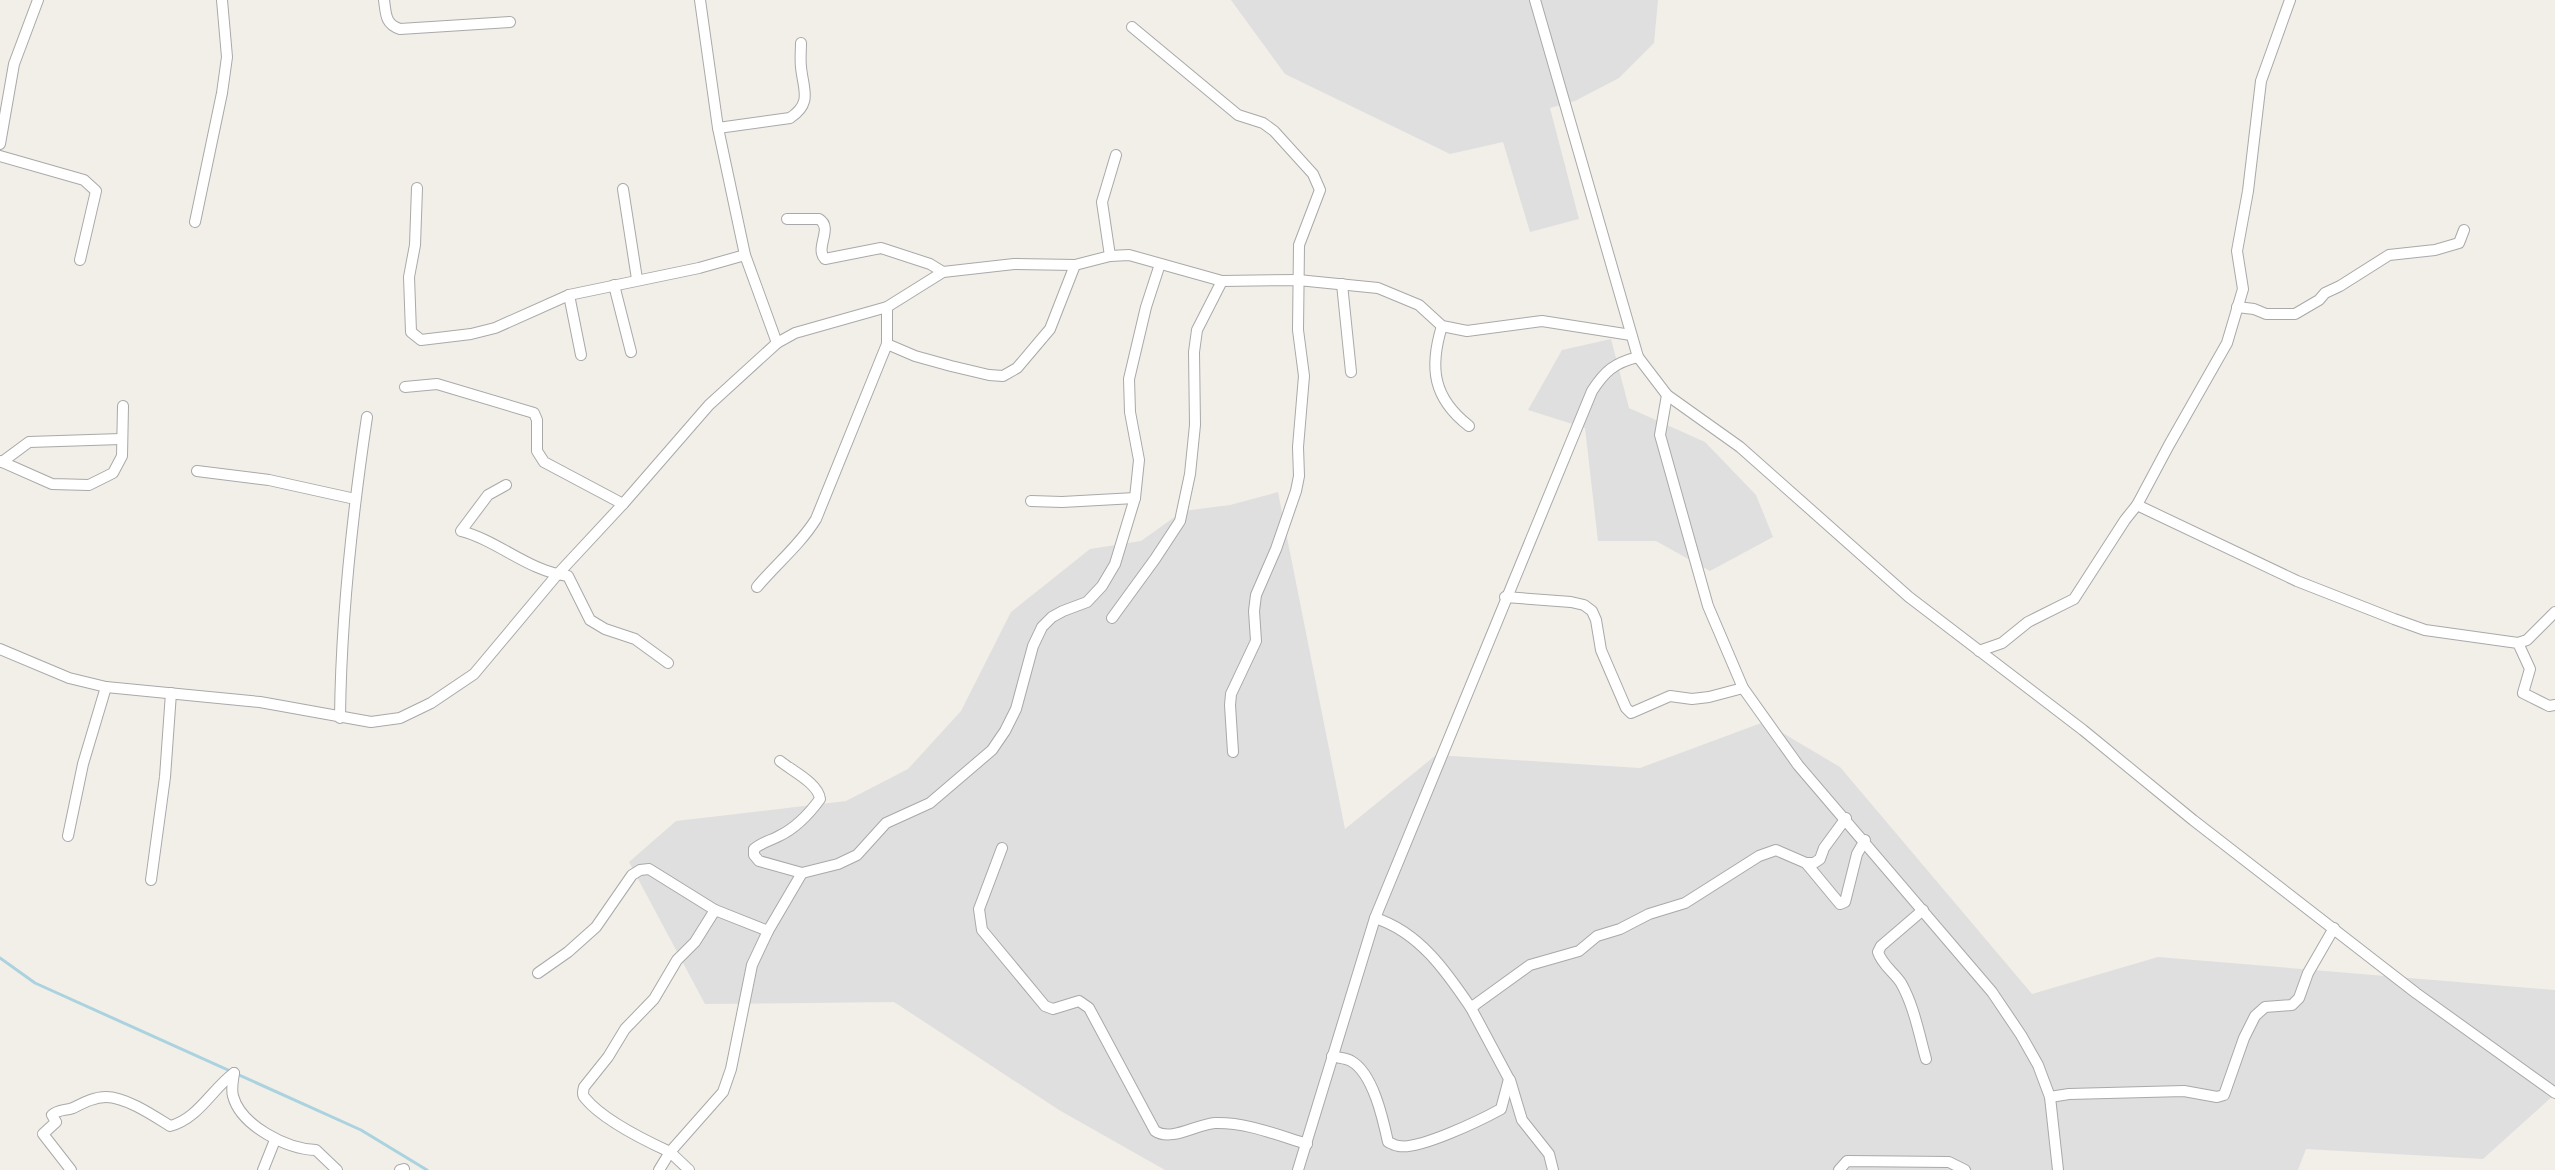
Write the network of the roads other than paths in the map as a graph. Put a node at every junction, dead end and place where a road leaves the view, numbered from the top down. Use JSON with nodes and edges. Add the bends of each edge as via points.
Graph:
{"nodes":[{"id":1,"x":38,"y":0,"type":"edge"},
{"id":2,"x":222,"y":0,"type":"edge"},
{"id":3,"x":384,"y":0,"type":"edge"},
{"id":4,"x":700,"y":0,"type":"edge"},
{"id":5,"x":1536,"y":0,"type":"edge"},
{"id":6,"x":2290,"y":0,"type":"edge"},
{"id":7,"x":510,"y":22,"type":"dead end"},
{"id":8,"x":1132,"y":27,"type":"dead end"},
{"id":9,"x":801,"y":43,"type":"dead end"},
{"id":10,"x":718,"y":128,"type":"junction"},
{"id":11,"x":0,"y":144,"type":"edge"},
{"id":12,"x":1116,"y":155,"type":"dead end"},
{"id":13,"x":0,"y":156,"type":"edge"},
{"id":14,"x":417,"y":188,"type":"dead end"},
{"id":15,"x":623,"y":189,"type":"dead end"},
{"id":16,"x":787,"y":219,"type":"dead end"},
{"id":17,"x":195,"y":222,"type":"dead end"},
{"id":18,"x":2464,"y":230,"type":"dead end"},
{"id":19,"x":745,"y":255,"type":"junction"},
{"id":20,"x":1110,"y":256,"type":"junction"},
{"id":21,"x":80,"y":260,"type":"dead end"},
{"id":22,"x":1160,"y":264,"type":"junction"},
{"id":23,"x":1075,"y":265,"type":"junction"},
{"id":24,"x":943,"y":272,"type":"junction"},
{"id":25,"x":637,"y":279,"type":"junction"},
{"id":26,"x":1222,"y":280,"type":"junction"},
{"id":27,"x":1298,"y":280,"type":"junction"},
{"id":28,"x":1342,"y":284,"type":"junction"},
{"id":29,"x":614,"y":285,"type":"junction"},
{"id":30,"x":569,"y":294,"type":"junction"},
{"id":31,"x":887,"y":308,"type":"junction"},
{"id":32,"x":2237,"y":308,"type":"junction"},
{"id":33,"x":1442,"y":326,"type":"junction"},
{"id":34,"x":1631,"y":335,"type":"junction"},
{"id":35,"x":777,"y":343,"type":"junction"},
{"id":36,"x":887,"y":344,"type":"junction"},
{"id":37,"x":631,"y":352,"type":"dead end"},
{"id":38,"x":581,"y":355,"type":"dead end"},
{"id":39,"x":1638,"y":357,"type":"junction"},
{"id":40,"x":1351,"y":372,"type":"dead end"},
{"id":41,"x":405,"y":387,"type":"dead end"},
{"id":42,"x":1667,"y":395,"type":"junction"},
{"id":43,"x":123,"y":406,"type":"dead end"},
{"id":44,"x":367,"y":417,"type":"dead end"},
{"id":45,"x":1469,"y":426,"type":"dead end"},
{"id":46,"x":121,"y":439,"type":"junction"},
{"id":47,"x":1,"y":462,"type":"edge"},
{"id":48,"x":197,"y":471,"type":"dead end"},
{"id":49,"x":506,"y":485,"type":"dead end"},
{"id":50,"x":1135,"y":498,"type":"junction"},
{"id":51,"x":355,"y":499,"type":"junction"},
{"id":52,"x":1031,"y":501,"type":"dead end"},
{"id":53,"x":623,"y":504,"type":"junction"},
{"id":54,"x":2137,"y":505,"type":"junction"},
{"id":55,"x":557,"y":574,"type":"junction"},
{"id":56,"x":757,"y":587,"type":"dead end"},
{"id":57,"x":1506,"y":597,"type":"junction"},
{"id":58,"x":2555,"y":612,"type":"edge"},
{"id":59,"x":1112,"y":618,"type":"dead end"},
{"id":60,"x":2518,"y":643,"type":"junction"},
{"id":61,"x":0,"y":649,"type":"edge"},
{"id":62,"x":1979,"y":651,"type":"junction"},
{"id":63,"x":668,"y":663,"type":"dead end"},
{"id":64,"x":106,"y":687,"type":"junction"},
{"id":65,"x":1743,"y":688,"type":"junction"},
{"id":66,"x":171,"y":693,"type":"junction"},
{"id":67,"x":2555,"y":705,"type":"edge"},
{"id":68,"x":340,"y":718,"type":"junction"},
{"id":69,"x":1233,"y":752,"type":"dead end"},
{"id":70,"x":780,"y":761,"type":"dead end"},
{"id":71,"x":1846,"y":818,"type":"junction"},
{"id":72,"x":68,"y":836,"type":"dead end"},
{"id":73,"x":1864,"y":840,"type":"junction"},
{"id":74,"x":1002,"y":848,"type":"dead end"},
{"id":75,"x":1806,"y":864,"type":"junction"},
{"id":76,"x":802,"y":873,"type":"junction"},
{"id":77,"x":151,"y":880,"type":"dead end"},
{"id":78,"x":715,"y":910,"type":"junction"},
{"id":79,"x":1923,"y":910,"type":"junction"},
{"id":80,"x":1375,"y":918,"type":"junction"},
{"id":81,"x":2334,"y":928,"type":"junction"},
{"id":82,"x":768,"y":931,"type":"junction"},
{"id":83,"x":538,"y":973,"type":"dead end"},
{"id":84,"x":1472,"y":1008,"type":"junction"},
{"id":85,"x":1332,"y":1056,"type":"junction"},
{"id":86,"x":1926,"y":1059,"type":"dead end"},
{"id":87,"x":1509,"y":1079,"type":"junction"},
{"id":88,"x":2555,"y":1093,"type":"edge"},
{"id":89,"x":2050,"y":1097,"type":"junction"},
{"id":90,"x":275,"y":1140,"type":"junction"},
{"id":91,"x":1307,"y":1144,"type":"junction"},
{"id":92,"x":670,"y":1152,"type":"junction"},
{"id":93,"x":71,"y":1170,"type":"edge"},
{"id":94,"x":263,"y":1170,"type":"edge"},
{"id":95,"x":337,"y":1170,"type":"edge"},
{"id":96,"x":658,"y":1170,"type":"edge"},
{"id":97,"x":689,"y":1170,"type":"edge"},
{"id":98,"x":1298,"y":1170,"type":"edge"},
{"id":99,"x":1552,"y":1170,"type":"edge"},
{"id":100,"x":1840,"y":1170,"type":"edge"},
{"id":101,"x":1965,"y":1170,"type":"edge"},
{"id":102,"x":2058,"y":1170,"type":"edge"}],
"edges":[{"from":1,"to":11,"type":"street","via":[[14,64]]},
{"from":2,"to":17,"type":"street","via":[[227,57]]},
{"from":3,"to":7,"type":"street","via":[[387,20],[391,26],[400,29]]},
{"from":4,"to":10,"type":"street"},
{"from":5,"to":34,"type":"street"},
{"from":6,"to":32,"type":"street","via":[[2261,81],[2237,251],[2242,289]]},
{"from":8,"to":27,"type":"street","via":[[1238,115],[1263,123],[1274,131],[1313,174],[1320,190],[1300,237]]},
{"from":9,"to":10,"type":"street","via":[[805,90],[800,112],[790,118]]},
{"from":10,"to":19,"type":"street"},
{"from":12,"to":20,"type":"street","via":[[1102,202]]},
{"from":13,"to":21,"type":"street","via":[[84,180],[96,190]]},
{"from":14,"to":30,"type":"street","via":[[415,245],[409,277],[411,332],[415,337],[421,340],[495,328]]},
{"from":15,"to":25,"type":"street"},
{"from":16,"to":24,"type":"street","via":[[819,219],[823,222],[821,252],[825,259],[881,248],[930,264]]},
{"from":18,"to":32,"type":"street","via":[[2458,243],[2384,258],[2294,314],[2266,314]]},
{"from":19,"to":25,"type":"street","via":[[699,268]]},
{"from":19,"to":35,"type":"street"},
{"from":20,"to":22,"type":"street","via":[[1129,255]]},
{"from":20,"to":23,"type":"street"},
{"from":22,"to":26,"type":"street"},
{"from":22,"to":50,"type":"street","via":[[1129,380],[1130,412],[1139,460]]},
{"from":23,"to":24,"type":"street","via":[[1014,264]]},
{"from":23,"to":36,"type":"street","via":[[1050,329],[1016,368],[1003,376],[951,366]]},
{"from":24,"to":31,"type":"street"},
{"from":25,"to":29,"type":"street"},
{"from":26,"to":27,"type":"street"},
{"from":26,"to":59,"type":"street","via":[[1197,330],[1194,352],[1195,425],[1190,474],[1180,521]]},
{"from":27,"to":28,"type":"street"},
{"from":27,"to":69,"type":"street","via":[[1298,330],[1304,376],[1299,476],[1276,549],[1256,595],[1256,641],[1231,694]]},
{"from":28,"to":33,"type":"street","via":[[1378,288],[1419,305]]},
{"from":28,"to":40,"type":"street"},
{"from":29,"to":30,"type":"street"},
{"from":29,"to":37,"type":"street"},
{"from":30,"to":38,"type":"street"},
{"from":31,"to":35,"type":"street","via":[[795,333]]},
{"from":31,"to":36,"type":"street"},
{"from":32,"to":54,"type":"street","via":[[2227,343]]},
{"from":33,"to":34,"type":"street","via":[[1467,331],[1542,321]]},
{"from":33,"to":45,"type":"street","via":[[1434,364],[1438,387],[1452,413]]},
{"from":34,"to":39,"type":"street"},
{"from":35,"to":53,"type":"street","via":[[710,405]]},
{"from":36,"to":56,"type":"street","via":[[816,519],[806,536]]},
{"from":39,"to":42,"type":"street"},
{"from":39,"to":57,"type":"street","via":[[1623,361],[1605,372],[1592,392]]},
{"from":41,"to":53,"type":"street","via":[[437,384],[534,413],[538,420],[537,451],[544,462]]},
{"from":42,"to":62,"type":"street","via":[[1740,447],[1909,597]]},
{"from":42,"to":65,"type":"street","via":[[1660,435],[1708,606]]},
{"from":43,"to":46,"type":"street"},
{"from":44,"to":51,"type":"street"},
{"from":46,"to":47,"type":"street","via":[[29,442]]},
{"from":46,"to":47,"type":"street","via":[[122,456],[113,473],[90,485],[52,484]]},
{"from":48,"to":51,"type":"street","via":[[269,480]]},
{"from":49,"to":55,"type":"street","via":[[488,495],[461,530],[481,536],[516,557]]},
{"from":50,"to":52,"type":"street"},
{"from":50,"to":76,"type":"street","via":[[1115,564],[1102,586],[1087,602],[1062,611],[1042,627],[1033,646],[1016,709],[992,750],[930,803],[886,822],[857,855],[838,864]]},
{"from":51,"to":68,"type":"street","via":[[341,656]]},
{"from":53,"to":55,"type":"street"},
{"from":54,"to":60,"type":"street","via":[[2297,581],[2394,619],[2425,630]]},
{"from":54,"to":62,"type":"street","via":[[2074,599],[2028,622],[2002,643]]},
{"from":55,"to":63,"type":"street","via":[[568,576],[590,620],[605,629],[635,638]]},
{"from":55,"to":68,"type":"street","via":[[474,674],[431,703],[400,718],[371,722]]},
{"from":57,"to":65,"type":"street","via":[[1571,602],[1592,611],[1601,650],[1631,713],[1670,696],[1709,698]]},
{"from":57,"to":80,"type":"street"},
{"from":58,"to":60,"type":"street","via":[[2527,640]]},
{"from":60,"to":67,"type":"street","via":[[2530,669],[2523,693],[2549,706]]},
{"from":61,"to":64,"type":"street","via":[[69,678]]},
{"from":62,"to":81,"type":"street"},
{"from":64,"to":66,"type":"street"},
{"from":64,"to":72,"type":"street","via":[[83,764]]},
{"from":65,"to":71,"type":"street","via":[[1798,765]]},
{"from":66,"to":68,"type":"street","via":[[260,702]]},
{"from":66,"to":77,"type":"street","via":[[165,777]]},
{"from":70,"to":76,"type":"street","via":[[811,785],[820,799],[807,816],[779,836],[761,843],[754,849],[754,855],[759,861]]},
{"from":71,"to":73,"type":"street"},
{"from":71,"to":75,"type":"street","via":[[1824,848],[1820,859]]},
{"from":73,"to":75,"type":"street","via":[[1857,854],[1845,902],[1840,904]]},
{"from":73,"to":79,"type":"street"},
{"from":74,"to":91,"type":"street","via":[[980,909],[983,935],[1045,1006],[1053,1008],[1079,1001],[1089,1008],[1154,1131],[1164,1135],[1214,1123],[1241,1125]]},
{"from":75,"to":84,"type":"street","via":[[1776,850],[1759,856],[1685,903],[1648,914],[1620,929],[1597,936],[1579,950],[1530,965]]},
{"from":76,"to":82,"type":"street"},
{"from":78,"to":82,"type":"street"},
{"from":78,"to":83,"type":"street","via":[[649,869],[640,870],[632,875],[596,928]]},
{"from":78,"to":92,"type":"street","via":[[695,942],[677,960],[654,999],[626,1029],[582,1093],[603,1113]]},
{"from":79,"to":86,"type":"street","via":[[1878,952],[1880,960],[1901,983],[1914,1014]]},
{"from":79,"to":89,"type":"street","via":[[1992,992],[2022,1035]]},
{"from":80,"to":84,"type":"street","via":[[1407,934],[1438,961]]},
{"from":80,"to":85,"type":"street"},
{"from":81,"to":88,"type":"street"},
{"from":81,"to":89,"type":"street","via":[[2308,973],[2300,998],[2292,1005],[2265,1007],[2255,1016],[2224,1094],[2217,1097],[2184,1091]]},
{"from":82,"to":92,"type":"street","via":[[752,965],[731,1069],[723,1092]]},
{"from":84,"to":87,"type":"street"},
{"from":85,"to":87,"type":"street","via":[[1352,1061],[1362,1072],[1373,1091],[1388,1142],[1399,1147],[1423,1142],[1481,1120],[1500,1109]]},
{"from":85,"to":91,"type":"street"},
{"from":87,"to":99,"type":"street","via":[[1522,1120],[1549,1154]]},
{"from":89,"to":102,"type":"street"},
{"from":90,"to":93,"type":"street","via":[[240,1112],[232,1094],[234,1073],[222,1081],[184,1123],[170,1126],[142,1109],[106,1097],[58,1110],[52,1115],[56,1122],[43,1134]]},
{"from":90,"to":94,"type":"street"},
{"from":90,"to":95,"type":"street","via":[[302,1150],[316,1150]]},
{"from":91,"to":98,"type":"street"},
{"from":92,"to":96,"type":"street"},
{"from":92,"to":97,"type":"street"},
{"from":100,"to":101,"type":"street","via":[[1847,1161],[1867,1160],[1949,1162]]}]}
